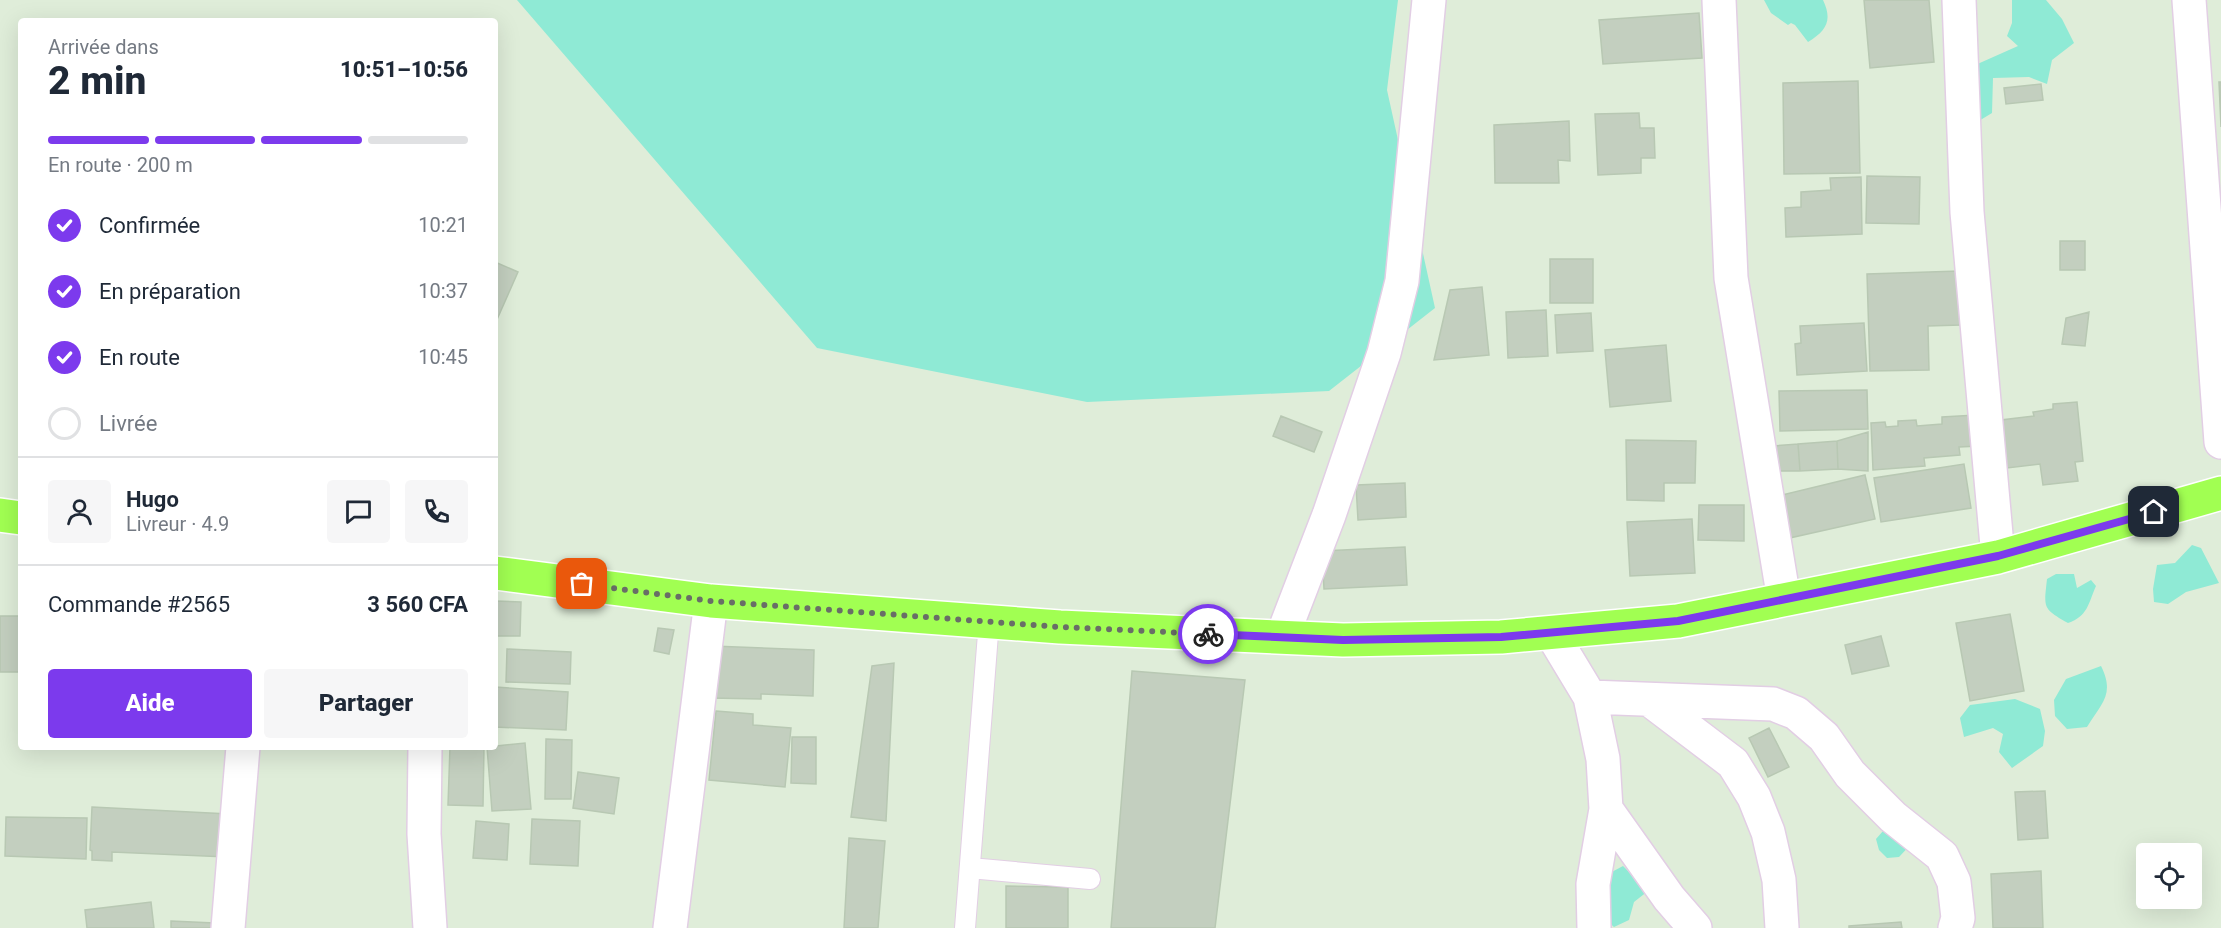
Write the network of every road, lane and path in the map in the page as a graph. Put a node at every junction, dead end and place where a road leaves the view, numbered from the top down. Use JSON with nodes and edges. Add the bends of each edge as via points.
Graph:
{"nodes":[{"id":1,"x":1429,"y":0,"type":"edge"},
{"id":2,"x":1719,"y":0,"type":"edge"},
{"id":3,"x":1959,"y":0,"type":"edge"},
{"id":4,"x":2189,"y":0,"type":"edge"},
{"id":5,"x":2221,"y":442,"type":"edge"},
{"id":6,"x":2221,"y":493,"type":"edge"},
{"id":7,"x":0,"y":515,"type":"edge"},
{"id":8,"x":18,"y":518,"type":"edge"},
{"id":9,"x":1998,"y":556,"type":"junction"},
{"id":10,"x":498,"y":573,"type":"edge"},
{"id":11,"x":1784,"y":600,"type":"junction"},
{"id":12,"x":711,"y":601,"type":"junction"},
{"id":13,"x":989,"y":621,"type":"junction"},
{"id":14,"x":1552,"y":634,"type":"junction"},
{"id":15,"x":1282,"y":638,"type":"junction"},
{"id":16,"x":1590,"y":697,"type":"junction"},
{"id":17,"x":1650,"y":700,"type":"junction"},
{"id":18,"x":243,"y":750,"type":"edge"},
{"id":19,"x":425,"y":750,"type":"edge"},
{"id":20,"x":1606,"y":809,"type":"junction"},
{"id":21,"x":970,"y":868,"type":"junction"},
{"id":22,"x":1090,"y":879,"type":"dead end"},
{"id":23,"x":228,"y":928,"type":"edge"},
{"id":24,"x":430,"y":928,"type":"edge"},
{"id":25,"x":670,"y":928,"type":"edge"},
{"id":26,"x":965,"y":928,"type":"edge"},
{"id":27,"x":1594,"y":928,"type":"edge"},
{"id":28,"x":1695,"y":928,"type":"edge"},
{"id":29,"x":1782,"y":928,"type":"edge"},
{"id":30,"x":1955,"y":928,"type":"edge"}],
"edges":[{"from":1,"to":15,"type":"street","via":[[1402,281],[1384,353]]},
{"from":2,"to":11,"type":"street","via":[[1731,278]]},
{"from":3,"to":9,"type":"street","via":[[1967,212]]},
{"from":4,"to":5,"type":"street"},
{"from":6,"to":9,"type":"highway"},
{"from":7,"to":8,"type":"highway"},
{"from":9,"to":11,"type":"highway"},
{"from":10,"to":12,"type":"highway"},
{"from":11,"to":14,"type":"highway","via":[[1678,621]]},
{"from":12,"to":13,"type":"highway"},
{"from":12,"to":25,"type":"street"},
{"from":13,"to":15,"type":"highway"},
{"from":13,"to":21,"type":"lane"},
{"from":14,"to":15,"type":"highway"},
{"from":14,"to":16,"type":"street"},
{"from":16,"to":17,"type":"street"},
{"from":16,"to":20,"type":"street","via":[[1603,759]]},
{"from":17,"to":29,"type":"street","via":[[1733,763],[1754,797],[1777,871]]},
{"from":17,"to":30,"type":"street","via":[[1773,704],[1796,713],[1824,737],[1850,774],[1879,803],[1942,856],[1954,882],[1958,918]]},
{"from":18,"to":23,"type":"street"},
{"from":19,"to":24,"type":"street","via":[[424,834]]},
{"from":20,"to":27,"type":"street","via":[[1593,884]]},
{"from":20,"to":28,"type":"street"},
{"from":21,"to":22,"type":"lane"},
{"from":21,"to":26,"type":"lane"}]}
